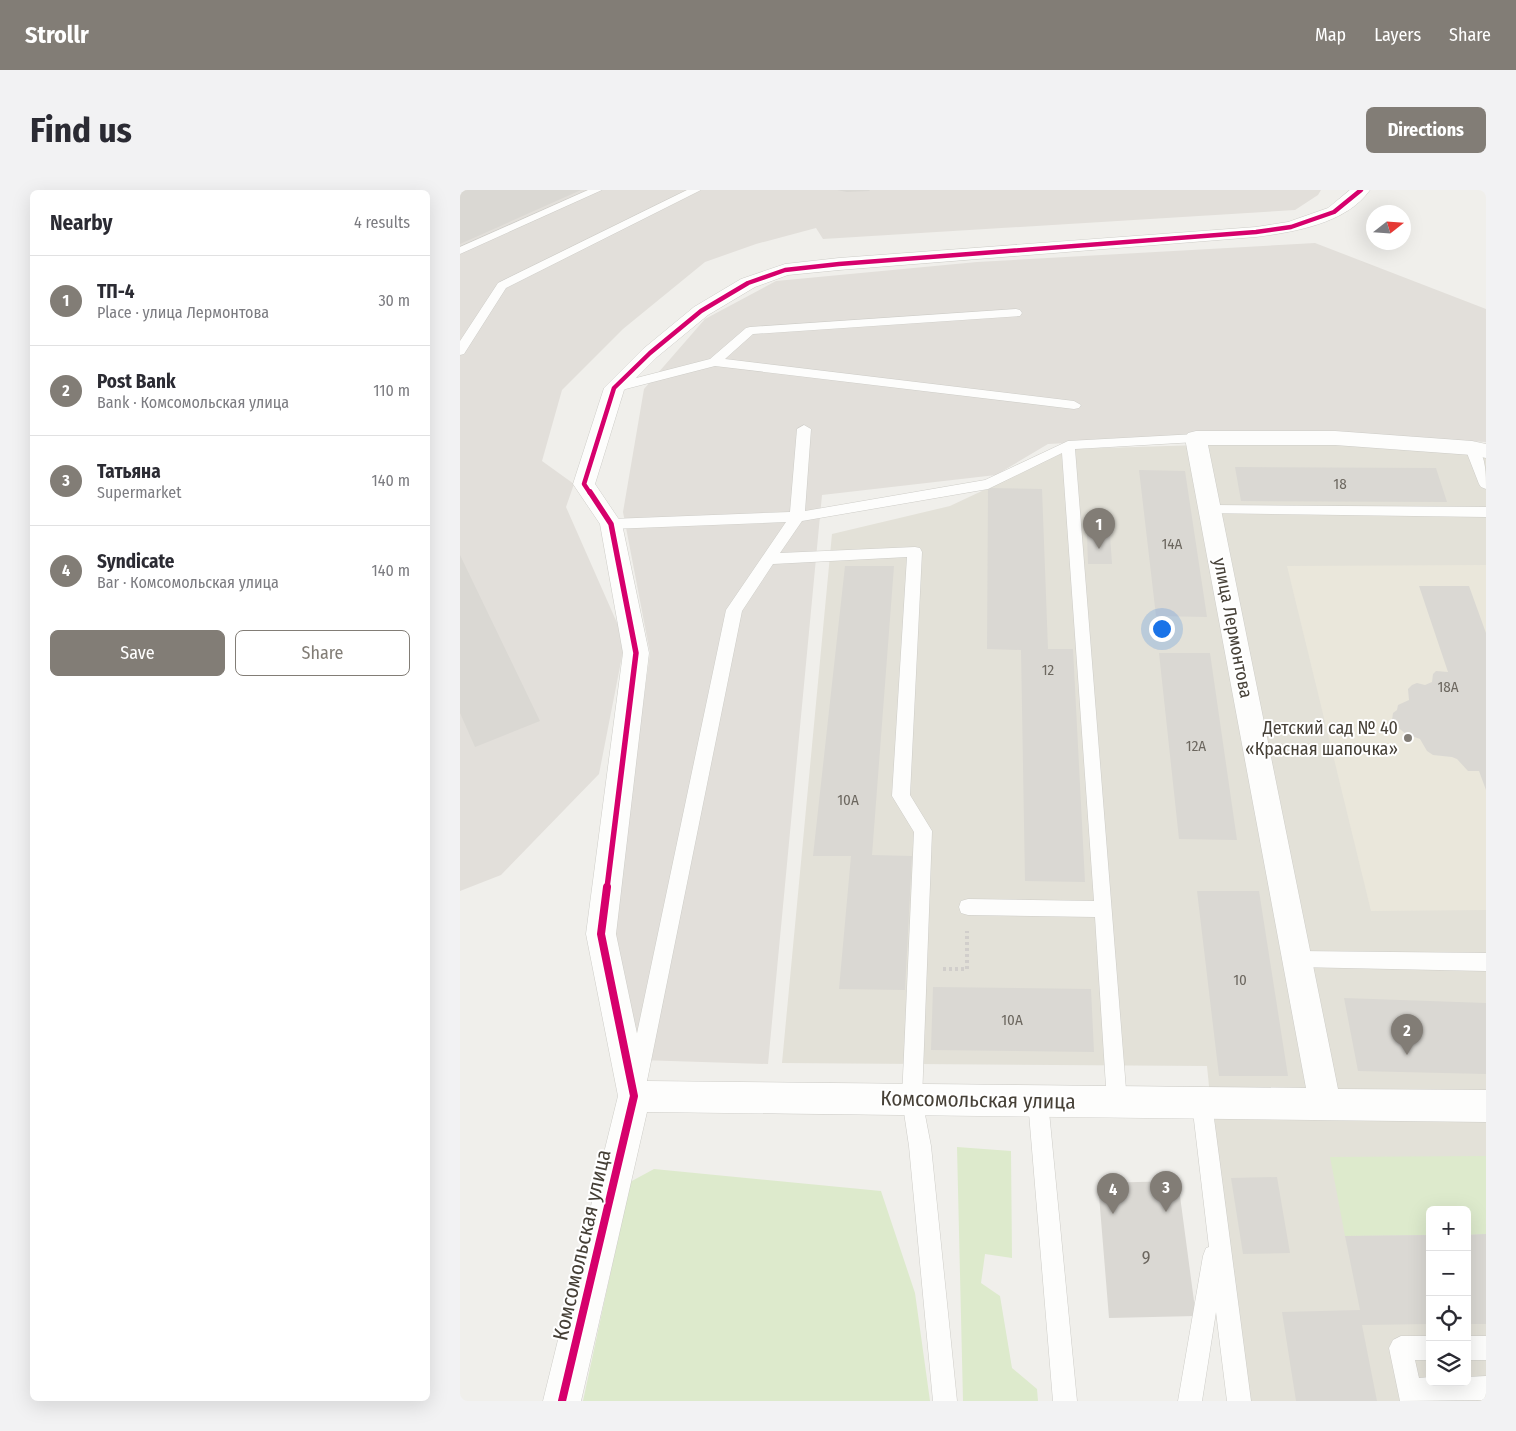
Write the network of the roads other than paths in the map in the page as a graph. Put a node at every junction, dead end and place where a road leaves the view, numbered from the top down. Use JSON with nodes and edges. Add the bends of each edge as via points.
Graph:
{"nodes":[{"id":1,"x":597,"y":190,"type":"edge"},
{"id":2,"x":696,"y":190,"type":"edge"},
{"id":3,"x":1361,"y":190,"type":"edge"},
{"id":4,"x":460,"y":251,"type":"edge"},
{"id":5,"x":1016,"y":314,"type":"dead end"},
{"id":6,"x":460,"y":351,"type":"edge"},
{"id":7,"x":715,"y":362,"type":"junction"},
{"id":8,"x":614,"y":388,"type":"junction"},
{"id":9,"x":1074,"y":406,"type":"dead end"},
{"id":10,"x":804,"y":429,"type":"dead end"},
{"id":11,"x":1196,"y":438,"type":"junction"},
{"id":12,"x":1068,"y":445,"type":"junction"},
{"id":13,"x":1479,"y":450,"type":"edge"},
{"id":14,"x":1486,"y":484,"type":"edge"},
{"id":15,"x":1210,"y":510,"type":"junction"},
{"id":16,"x":1486,"y":512,"type":"edge"},
{"id":17,"x":797,"y":517,"type":"junction"},
{"id":18,"x":611,"y":524,"type":"junction"},
{"id":19,"x":767,"y":559,"type":"junction"},
{"id":20,"x":968,"y":907,"type":"road end"},
{"id":21,"x":1104,"y":909,"type":"junction"},
{"id":22,"x":1297,"y":960,"type":"junction"},
{"id":23,"x":1486,"y":962,"type":"edge"},
{"id":24,"x":634,"y":1096,"type":"junction"},
{"id":25,"x":912,"y":1099,"type":"junction"},
{"id":26,"x":1038,"y":1101,"type":"junction"},
{"id":27,"x":1116,"y":1102,"type":"junction"},
{"id":28,"x":1202,"y":1103,"type":"junction"},
{"id":29,"x":1325,"y":1104,"type":"junction"},
{"id":30,"x":1486,"y":1106,"type":"edge"},
{"id":31,"x":1218,"y":1237,"type":"junction"},
{"id":32,"x":1426,"y":1348,"type":"edge"},
{"id":33,"x":1471,"y":1348,"type":"edge"},
{"id":34,"x":1486,"y":1348,"type":"edge"},
{"id":35,"x":1486,"y":1388,"type":"edge"},
{"id":36,"x":1411,"y":1396,"type":"edge"},
{"id":37,"x":562,"y":1401,"type":"edge"},
{"id":38,"x":945,"y":1401,"type":"edge"},
{"id":39,"x":1065,"y":1401,"type":"edge"},
{"id":40,"x":1190,"y":1401,"type":"edge"},
{"id":41,"x":1239,"y":1401,"type":"edge"}],
"edges":[{"from":1,"to":4,"type":"lane"},
{"from":2,"to":6,"type":"lane","via":[[502,286]]},
{"from":3,"to":8,"type":"street","via":[[1334,212],[1291,228],[785,270],[748,283],[701,311]]},
{"from":5,"to":7,"type":"lane","via":[[750,331]]},
{"from":7,"to":8,"type":"lane"},
{"from":7,"to":9,"type":"lane"},
{"from":8,"to":18,"type":"street","via":[[584,484]]},
{"from":10,"to":17,"type":"lane"},
{"from":11,"to":12,"type":"lane"},
{"from":11,"to":13,"type":"street","via":[[1335,438]]},
{"from":11,"to":15,"type":"street","name":"улица Лермонтова"},
{"from":12,"to":17,"type":"lane","via":[[988,484]]},
{"from":12,"to":21,"type":"lane"},
{"from":13,"to":14,"type":"lane"},
{"from":15,"to":16,"type":"lane"},
{"from":15,"to":22,"type":"street","name":"улица Лермонтова"},
{"from":17,"to":18,"type":"lane"},
{"from":17,"to":19,"type":"lane"},
{"from":18,"to":24,"type":"street","via":[[636,653],[601,934]]},
{"from":19,"to":24,"type":"lane","via":[[734,610]]},
{"from":19,"to":25,"type":"lane","via":[[915,552],[901,796],[923,831]]},
{"from":20,"to":21,"type":"lane"},
{"from":21,"to":27,"type":"lane"},
{"from":22,"to":23,"type":"lane"},
{"from":22,"to":29,"type":"street","name":"улица Лермонтова"},
{"from":24,"to":25,"type":"street","name":"Комсомольская улица"},
{"from":24,"to":37,"type":"street","name":"Комсомольская улица"},
{"from":25,"to":26,"type":"street","name":"Комсомольская улица"},
{"from":25,"to":38,"type":"lane","via":[[920,1146]]},
{"from":26,"to":27,"type":"street","name":"Комсомольская улица"},
{"from":26,"to":39,"type":"lane"},
{"from":27,"to":28,"type":"street","name":"Комсомольская улица"},
{"from":28,"to":29,"type":"street","name":"Комсомольская улица"},
{"from":28,"to":31,"type":"lane"},
{"from":29,"to":30,"type":"street","name":"Комсомольская улица"},
{"from":31,"to":40,"type":"lane"},
{"from":31,"to":41,"type":"lane"},
{"from":32,"to":36,"type":"lane","via":[[1401,1348]]},
{"from":33,"to":34,"type":"lane"},
{"from":35,"to":36,"type":"lane"}]}
